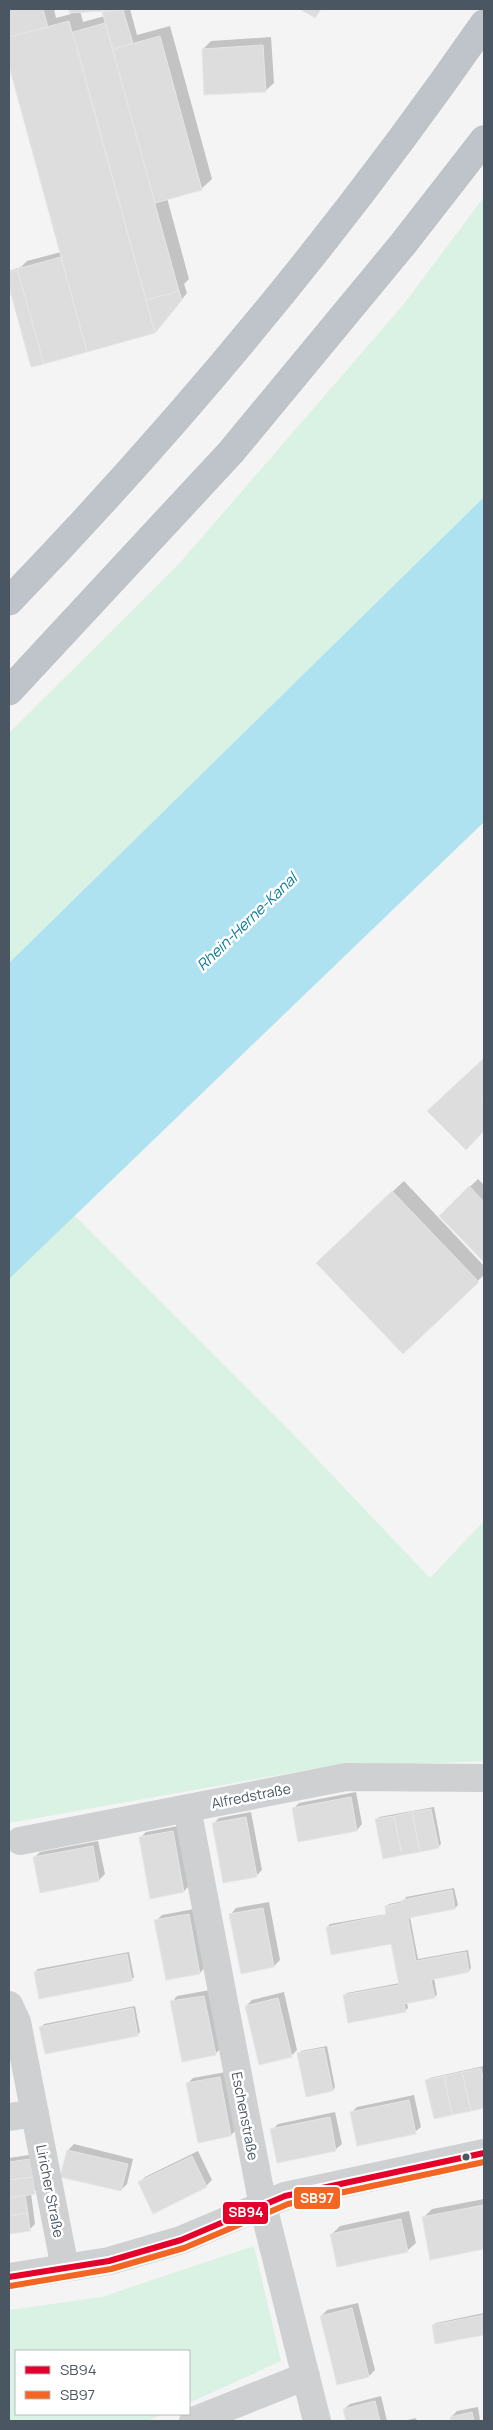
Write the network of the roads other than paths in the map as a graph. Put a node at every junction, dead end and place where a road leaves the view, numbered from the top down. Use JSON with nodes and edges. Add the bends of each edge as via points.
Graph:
{"nodes":[{"id":1,"x":484,"y":24,"type":"edge"},
{"id":2,"x":484,"y":140,"type":"edge"},
{"id":3,"x":9,"y":601,"type":"edge"},
{"id":4,"x":9,"y":691,"type":"edge"},
{"id":5,"x":484,"y":1778,"type":"edge"},
{"id":6,"x":187,"y":1808,"type":"junction"},
{"id":7,"x":20,"y":1841,"type":"dead end"},
{"id":8,"x":9,"y":2005,"type":"edge"},
{"id":9,"x":22,"y":2115,"type":"edge"},
{"id":10,"x":484,"y":2153,"type":"edge"},
{"id":11,"x":263,"y":2206,"type":"junction"},
{"id":12,"x":65,"y":2268,"type":"junction"},
{"id":13,"x":9,"y":2277,"type":"edge"},
{"id":14,"x":306,"y":2376,"type":"junction"},
{"id":15,"x":193,"y":2421,"type":"edge"},
{"id":16,"x":317,"y":2421,"type":"edge"}],
"edges":[{"from":1,"to":3,"type":"highway","via":[[426,108],[177,420]]},
{"from":2,"to":4,"type":"highway","via":[[403,244],[231,452]]},
{"from":5,"to":6,"type":"street","name":"Alfredstraße","via":[[346,1777]]},
{"from":6,"to":7,"type":"street","name":"Alfredstraße"},
{"from":6,"to":11,"type":"street","name":"Eschenstraße"},
{"from":8,"to":9,"type":"street","name":"Liricher Straße","via":[[17,2022]]},
{"from":9,"to":12,"type":"street","name":"Liricher Straße"},
{"from":10,"to":11,"type":"street","via":[[313,2189]]},
{"from":11,"to":12,"type":"street","via":[[181,2240],[109,2261]]},
{"from":11,"to":14,"type":"street","name":"Eschenstraße"},
{"from":12,"to":13,"type":"street"},
{"from":14,"to":15,"type":"street"},
{"from":14,"to":16,"type":"street","name":"Eschenstraße"}]}
